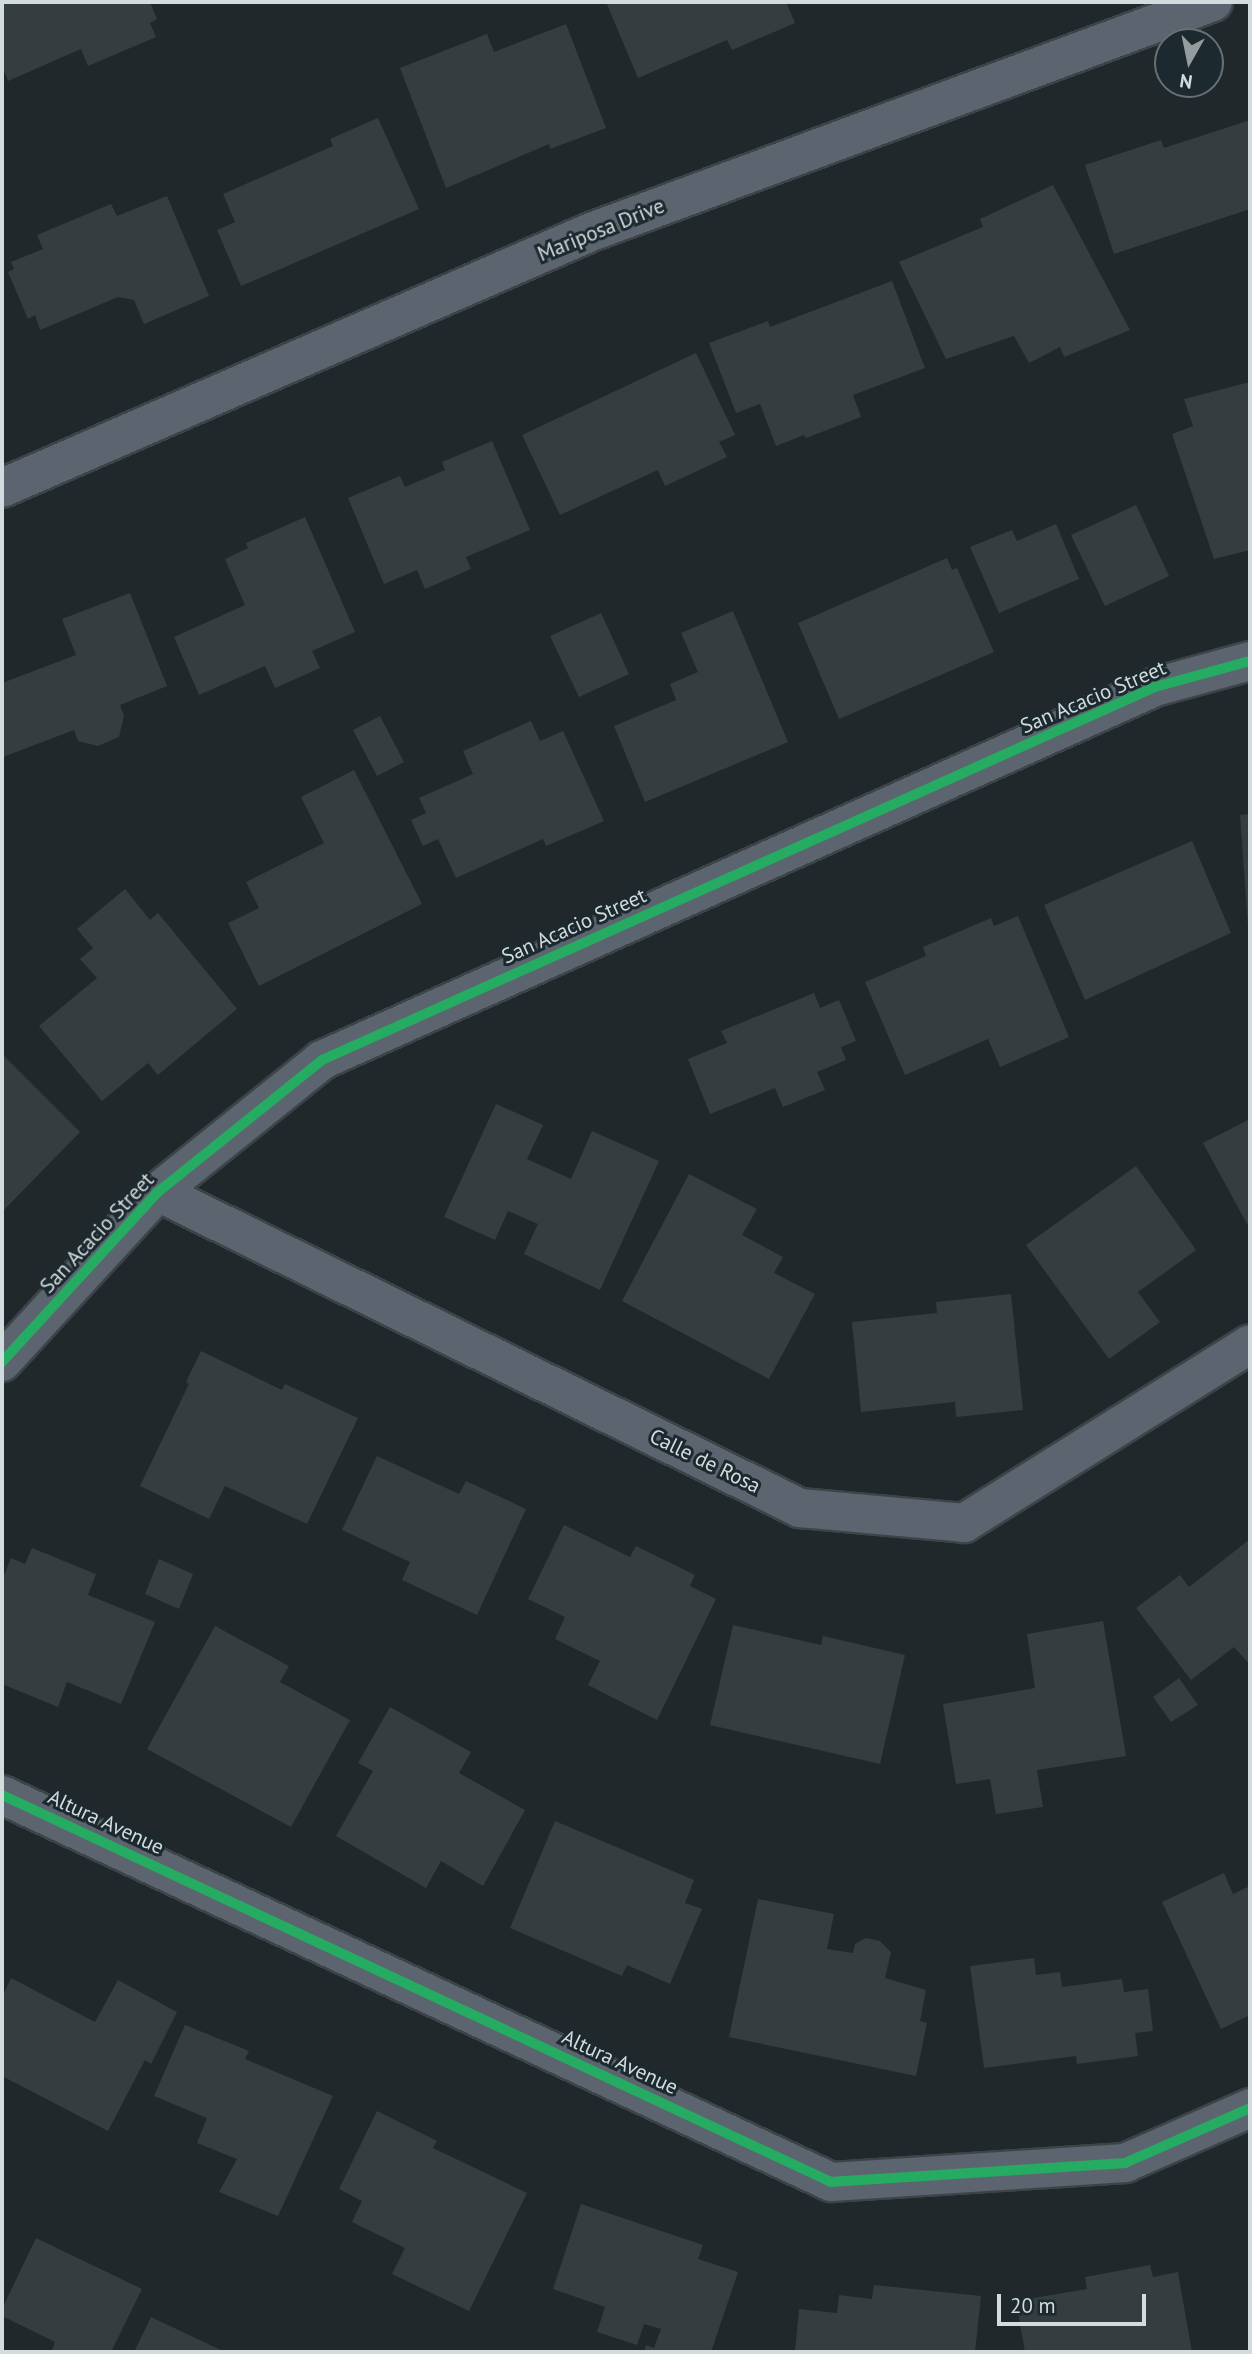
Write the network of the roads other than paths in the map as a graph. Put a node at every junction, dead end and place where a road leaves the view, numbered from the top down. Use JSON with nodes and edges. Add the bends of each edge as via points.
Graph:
{"nodes":[{"id":1,"x":1213,"y":2,"type":"edge"},
{"id":2,"x":2,"y":488,"type":"edge"},
{"id":3,"x":1250,"y":662,"type":"edge"},
{"id":4,"x":159,"y":1192,"type":"junction"},
{"id":5,"x":1250,"y":1344,"type":"edge"},
{"id":6,"x":2,"y":1362,"type":"edge"},
{"id":7,"x":2,"y":1795,"type":"edge"},
{"id":8,"x":1250,"y":2109,"type":"edge"}],
"edges":[{"from":1,"to":2,"type":"street","name":"Mariposa Drive","via":[[591,232]]},
{"from":3,"to":4,"type":"street","name":"San Acacio Street","via":[[1155,687],[322,1060]]},
{"from":4,"to":5,"type":"street","name":"Calle de Rosa","via":[[800,1508],[964,1523]]},
{"from":4,"to":6,"type":"street","name":"San Acacio Street"},
{"from":7,"to":8,"type":"street","name":"Altura Avenue","via":[[831,2182],[1125,2163]]}]}
